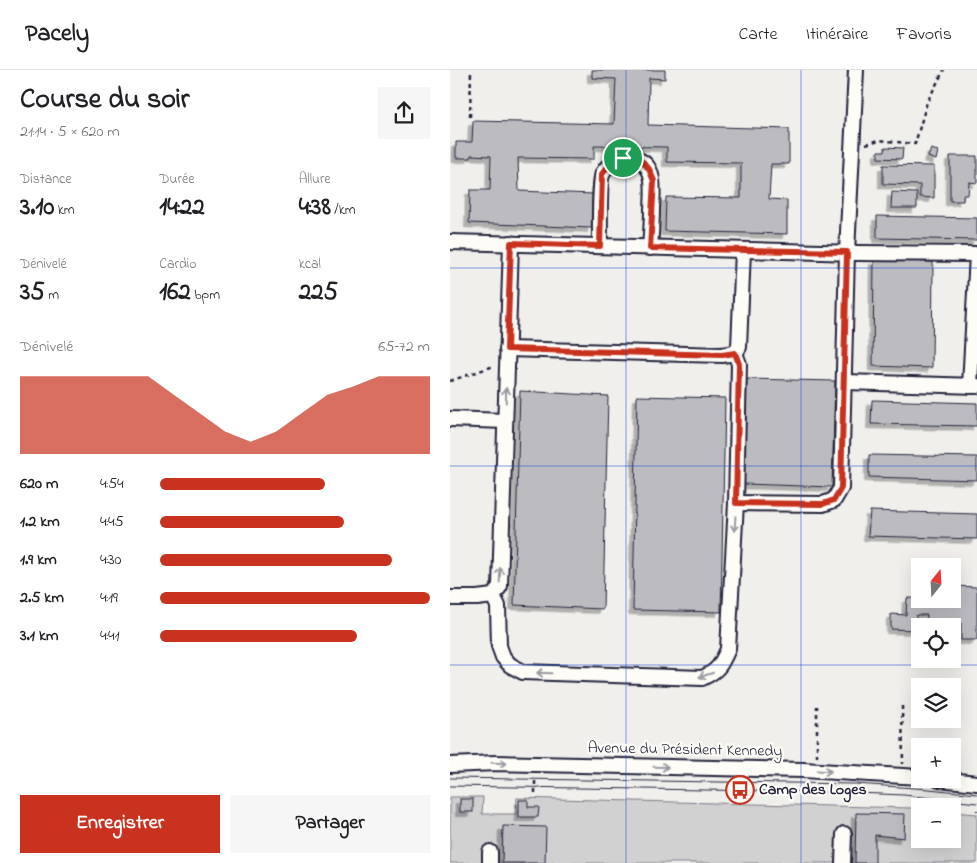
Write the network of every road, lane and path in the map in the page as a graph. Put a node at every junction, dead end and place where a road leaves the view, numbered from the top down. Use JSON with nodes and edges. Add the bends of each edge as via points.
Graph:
{"nodes":[{"id":1,"x":471,"y":70,"type":"edge"},
{"id":2,"x":944,"y":70,"type":"edge"},
{"id":3,"x":854,"y":71,"type":"edge"},
{"id":4,"x":470,"y":117,"type":"dead end"},
{"id":5,"x":853,"y":148,"type":"junction"},
{"id":6,"x":450,"y":242,"type":"edge"},
{"id":7,"x":511,"y":243,"type":"junction"},
{"id":8,"x":600,"y":246,"type":"junction"},
{"id":9,"x":650,"y":248,"type":"junction"},
{"id":10,"x":743,"y":250,"type":"junction"},
{"id":11,"x":847,"y":252,"type":"junction"},
{"id":12,"x":735,"y":353,"type":"junction"},
{"id":13,"x":507,"y":355,"type":"junction"},
{"id":14,"x":450,"y":381,"type":"edge"},
{"id":15,"x":845,"y":382,"type":"junction"},
{"id":16,"x":974,"y":386,"type":"edge"},
{"id":17,"x":450,"y":419,"type":"edge"},
{"id":18,"x":505,"y":421,"type":"junction"},
{"id":19,"x":736,"y":503,"type":"junction"},
{"id":20,"x":493,"y":596,"type":"junction"},
{"id":21,"x":450,"y":598,"type":"edge"},
{"id":22,"x":817,"y":706,"type":"dead end"},
{"id":23,"x":902,"y":706,"type":"dead end"},
{"id":24,"x":817,"y":762,"type":"dead end"},
{"id":25,"x":902,"y":765,"type":"dead end"},
{"id":26,"x":450,"y":766,"type":"edge"},
{"id":27,"x":911,"y":777,"type":"edge"},
{"id":28,"x":961,"y":781,"type":"edge"},
{"id":29,"x":977,"y":783,"type":"edge"},
{"id":30,"x":844,"y":834,"type":"dead end"},
{"id":31,"x":843,"y":863,"type":"edge"}],
"edges":[{"from":1,"to":4,"type":"path"},
{"from":2,"to":5,"type":"path","via":[[927,102],[915,144],[879,140]]},
{"from":3,"to":5,"type":"street"},
{"from":5,"to":11,"type":"street"},
{"from":6,"to":7,"type":"street"},
{"from":7,"to":8,"type":"street"},
{"from":7,"to":13,"type":"street"},
{"from":8,"to":9,"type":"street"},
{"from":8,"to":9,"type":"street","via":[[602,174],[612,162],[623,158],[643,162],[654,181]]},
{"from":9,"to":10,"type":"street"},
{"from":10,"to":11,"type":"street"},
{"from":10,"to":12,"type":"street","via":[[740,347]]},
{"from":11,"to":15,"type":"street"},
{"from":11,"to":16,"type":"street","via":[[977,254]]},
{"from":12,"to":13,"type":"street"},
{"from":12,"to":19,"type":"street","via":[[739,364]]},
{"from":13,"to":14,"type":"path"},
{"from":18,"to":13,"type":"street","one_way":true},
{"from":15,"to":16,"type":"street"},
{"from":15,"to":19,"type":"street","via":[[841,488],[834,500],[823,504]]},
{"from":17,"to":18,"type":"street"},
{"from":20,"to":18,"type":"street","one_way":true,"via":[[500,586]]},
{"from":19,"to":20,"type":"street","one_way":true,"via":[[728,649],[722,664],[713,674],[702,678],[523,672],[503,657],[499,646],[498,606]]},
{"from":20,"to":21,"type":"street"},
{"from":22,"to":24,"type":"path"},
{"from":23,"to":25,"type":"path"},
{"from":26,"to":27,"type":"street","name":"Avenue du Président Kennedy","one_way":true,"via":[[496,763],[773,769]]},
{"from":28,"to":29,"type":"street"},
{"from":30,"to":31,"type":"street"}]}
